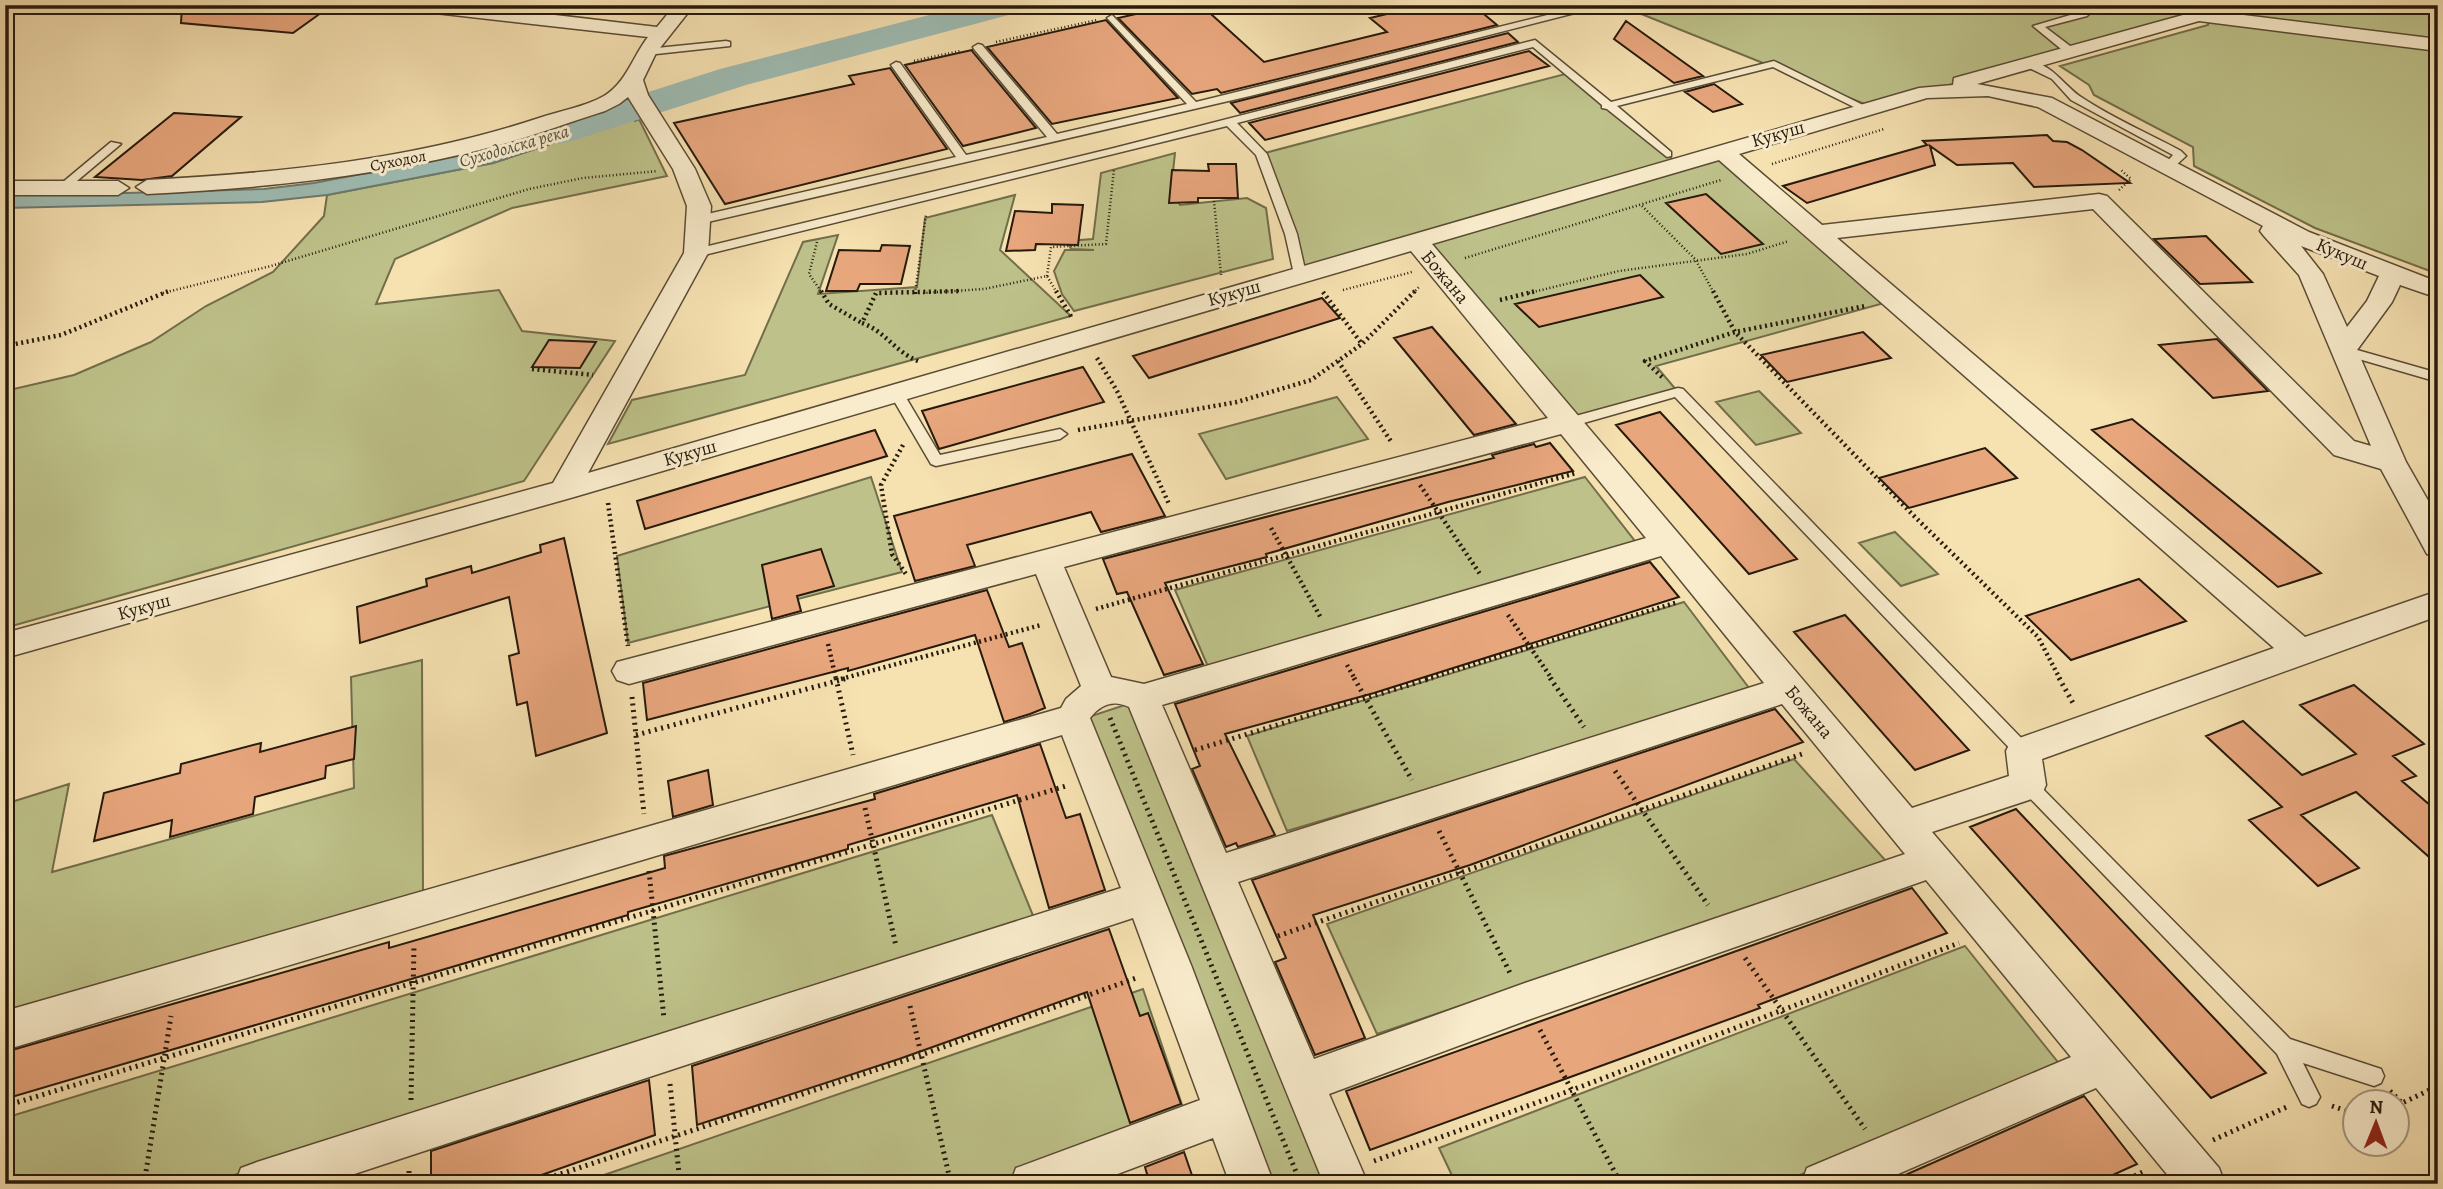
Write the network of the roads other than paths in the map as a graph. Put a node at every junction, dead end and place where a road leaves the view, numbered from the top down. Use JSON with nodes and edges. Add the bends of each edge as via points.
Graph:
{"nodes":[{"id":1,"x":418,"y":5,"type":"edge"},
{"id":2,"x":685,"y":5,"type":"edge"},
{"id":3,"x":1601,"y":5,"type":"edge"},
{"id":4,"x":475,"y":8,"type":"edge"},
{"id":5,"x":2194,"y":10,"type":"edge"},
{"id":6,"x":2084,"y":15,"type":"dead end"},
{"id":7,"x":1112,"y":18,"type":"road end"},
{"id":8,"x":662,"y":33,"type":"junction"},
{"id":9,"x":726,"y":44,"type":"dead end"},
{"id":10,"x":2438,"y":45,"type":"edge"},
{"id":11,"x":978,"y":47,"type":"road end"},
{"id":12,"x":2070,"y":51,"type":"junction"},
{"id":13,"x":647,"y":52,"type":"junction"},
{"id":14,"x":2027,"y":63,"type":"junction"},
{"id":15,"x":896,"y":65,"type":"road end"},
{"id":16,"x":1926,"y":92,"type":"junction"},
{"id":17,"x":641,"y":97,"type":"junction"},
{"id":18,"x":1194,"y":106,"type":"junction"},
{"id":19,"x":1606,"y":106,"type":"junction"},
{"id":20,"x":1866,"y":109,"type":"junction"},
{"id":21,"x":1229,"y":121,"type":"junction"},
{"id":22,"x":1054,"y":138,"type":"junction"},
{"id":23,"x":115,"y":144,"type":"dead end"},
{"id":24,"x":1721,"y":150,"type":"junction"},
{"id":25,"x":1667,"y":154,"type":"dead end"},
{"id":26,"x":963,"y":159,"type":"junction"},
{"id":27,"x":2170,"y":165,"type":"junction"},
{"id":28,"x":146,"y":187,"type":"dead end"},
{"id":29,"x":5,"y":188,"type":"edge"},
{"id":30,"x":118,"y":188,"type":"dead end"},
{"id":31,"x":61,"y":189,"type":"junction"},
{"id":32,"x":2244,"y":208,"type":"junction"},
{"id":33,"x":699,"y":220,"type":"junction"},
{"id":34,"x":1817,"y":233,"type":"junction"},
{"id":35,"x":1415,"y":240,"type":"junction"},
{"id":36,"x":696,"y":253,"type":"junction"},
{"id":37,"x":2358,"y":261,"type":"junction"},
{"id":38,"x":1300,"y":274,"type":"junction"},
{"id":39,"x":2392,"y":275,"type":"junction"},
{"id":40,"x":2438,"y":291,"type":"edge"},
{"id":41,"x":2322,"y":300,"type":"junction"},
{"id":42,"x":2379,"y":302,"type":"junction"},
{"id":43,"x":2438,"y":302,"type":"edge"},
{"id":44,"x":2343,"y":350,"type":"junction"},
{"id":45,"x":2438,"y":378,"type":"edge"},
{"id":46,"x":903,"y":403,"type":"junction"},
{"id":47,"x":1566,"y":423,"type":"junction"},
{"id":48,"x":1060,"y":434,"type":"road end"},
{"id":49,"x":2392,"y":462,"type":"junction"},
{"id":50,"x":564,"y":491,"type":"junction"},
{"id":51,"x":1668,"y":543,"type":"junction"},
{"id":52,"x":2438,"y":546,"type":"edge"},
{"id":53,"x":1046,"y":561,"type":"junction"},
{"id":54,"x":2438,"y":603,"type":"edge"},
{"id":55,"x":5,"y":646,"type":"edge"},
{"id":56,"x":2301,"y":653,"type":"junction"},
{"id":57,"x":629,"y":671,"type":"road end"},
{"id":58,"x":1789,"y":688,"type":"junction"},
{"id":59,"x":1142,"y":698,"type":"junction"},
{"id":60,"x":1093,"y":707,"type":"junction"},
{"id":61,"x":2023,"y":751,"type":"junction"},
{"id":62,"x":2028,"y":785,"type":"junction"},
{"id":63,"x":1904,"y":826,"type":"junction"},
{"id":64,"x":1933,"y":861,"type":"junction"},
{"id":65,"x":1215,"y":873,"type":"junction"},
{"id":66,"x":1161,"y":892,"type":"junction"},
{"id":67,"x":5,"y":1031,"type":"edge"},
{"id":68,"x":2284,"y":1047,"type":"junction"},
{"id":69,"x":2103,"y":1064,"type":"junction"},
{"id":70,"x":2374,"y":1076,"type":"dead end"},
{"id":71,"x":1304,"y":1083,"type":"junction"},
{"id":72,"x":2309,"y":1097,"type":"road end"},
{"id":73,"x":1225,"y":1112,"type":"junction"},
{"id":74,"x":1344,"y":1178,"type":"edge"},
{"id":75,"x":257,"y":1184,"type":"edge"},
{"id":76,"x":1031,"y":1184,"type":"edge"},
{"id":77,"x":1252,"y":1184,"type":"edge"},
{"id":78,"x":1823,"y":1184,"type":"edge"},
{"id":79,"x":2203,"y":1184,"type":"edge"}],
"edges":[{"from":1,"to":4,"type":"street"},
{"from":2,"to":8,"type":"street"},
{"from":3,"to":18,"type":"lane"},
{"from":4,"to":8,"type":"street"},
{"from":5,"to":10,"type":"street"},
{"from":5,"to":12,"type":"street"},
{"from":6,"to":12,"type":"lane","via":[[2038,26]]},
{"from":7,"to":18,"type":"lane"},
{"from":8,"to":13,"type":"street"},
{"from":9,"to":13,"type":"lane"},
{"from":11,"to":22,"type":"lane"},
{"from":12,"to":14,"type":"street"},
{"from":13,"to":17,"type":"street"},
{"from":14,"to":16,"type":"street"},
{"from":14,"to":27,"type":"lane","via":[[2056,77],[2075,98],[2177,153],[2180,156]]},
{"from":15,"to":26,"type":"lane"},
{"from":16,"to":20,"type":"street","name":"Кукуш"},
{"from":16,"to":27,"type":"street","name":"Кукуш","via":[[1988,90],[2045,102]]},
{"from":17,"to":28,"type":"street","name":"Суходол","via":[[612,100],[455,149],[290,179]]},
{"from":17,"to":33,"type":"street","via":[[684,169],[699,206]]},
{"from":18,"to":22,"type":"lane"},
{"from":19,"to":20,"type":"lane","via":[[1774,64]]},
{"from":19,"to":21,"type":"lane","via":[[1535,43]]},
{"from":19,"to":25,"type":"lane"},
{"from":20,"to":24,"type":"street","name":"Кукуш"},
{"from":21,"to":36,"type":"lane"},
{"from":21,"to":38,"type":"lane","via":[[1261,154],[1291,234]]},
{"from":22,"to":26,"type":"lane"},
{"from":23,"to":31,"type":"lane"},
{"from":24,"to":34,"type":"street"},
{"from":24,"to":35,"type":"street","name":"Кукуш"},
{"from":26,"to":33,"type":"lane"},
{"from":27,"to":32,"type":"street","name":"Кукуш"},
{"from":29,"to":31,"type":"street"},
{"from":30,"to":31,"type":"street"},
{"from":32,"to":37,"type":"street","name":"Кукуш"},
{"from":32,"to":41,"type":"street","via":[[2292,250],[2311,274]]},
{"from":33,"to":36,"type":"street"},
{"from":34,"to":49,"type":"street","via":[[2099,201],[2344,448]]},
{"from":34,"to":56,"type":"street"},
{"from":35,"to":38,"type":"street","name":"Кукуш"},
{"from":35,"to":47,"type":"street","name":"Божана"},
{"from":36,"to":50,"type":"street"},
{"from":37,"to":39,"type":"street","name":"Кукуш"},
{"from":37,"to":41,"type":"street","via":[[2334,269]]},
{"from":38,"to":46,"type":"street","name":"Кукуш","via":[[941,380]]},
{"from":39,"to":40,"type":"street","name":"Кукуш"},
{"from":39,"to":42,"type":"street"},
{"from":41,"to":44,"type":"street"},
{"from":42,"to":43,"type":"street"},
{"from":42,"to":44,"type":"street"},
{"from":44,"to":45,"type":"lane"},
{"from":44,"to":49,"type":"street"},
{"from":46,"to":48,"type":"lane","via":[[936,461]]},
{"from":46,"to":50,"type":"street","name":"Кукуш"},
{"from":47,"to":51,"type":"street","name":"Божана"},
{"from":47,"to":53,"type":"street"},
{"from":47,"to":61,"type":"lane","via":[[1678,392]]},
{"from":49,"to":52,"type":"street"},
{"from":50,"to":55,"type":"street","name":"Кукуш"},
{"from":51,"to":58,"type":"street","name":"Божана"},
{"from":51,"to":59,"type":"street"},
{"from":53,"to":57,"type":"street"},
{"from":53,"to":60,"type":"street","via":[[1069,617]]},
{"from":54,"to":56,"type":"street"},
{"from":56,"to":61,"type":"street"},
{"from":58,"to":63,"type":"street","name":"Божана"},
{"from":58,"to":65,"type":"street"},
{"from":59,"to":60,"type":"street","via":[[1130,691]]},
{"from":59,"to":65,"type":"street"},
{"from":60,"to":66,"type":"street","via":[[1112,772]]},
{"from":60,"to":67,"type":"street","via":[[859,782]]},
{"from":61,"to":62,"type":"street"},
{"from":62,"to":63,"type":"street"},
{"from":62,"to":68,"type":"lane"},
{"from":63,"to":64,"type":"street","name":"Божана"},
{"from":64,"to":69,"type":"street","name":"Божана"},
{"from":64,"to":71,"type":"street"},
{"from":65,"to":71,"type":"street"},
{"from":66,"to":73,"type":"street","via":[[1171,965]]},
{"from":66,"to":75,"type":"street"},
{"from":68,"to":70,"type":"lane"},
{"from":68,"to":72,"type":"lane"},
{"from":69,"to":78,"type":"street"},
{"from":69,"to":79,"type":"street","name":"Божана"},
{"from":71,"to":74,"type":"street"},
{"from":73,"to":76,"type":"street"},
{"from":73,"to":77,"type":"street"}]}
